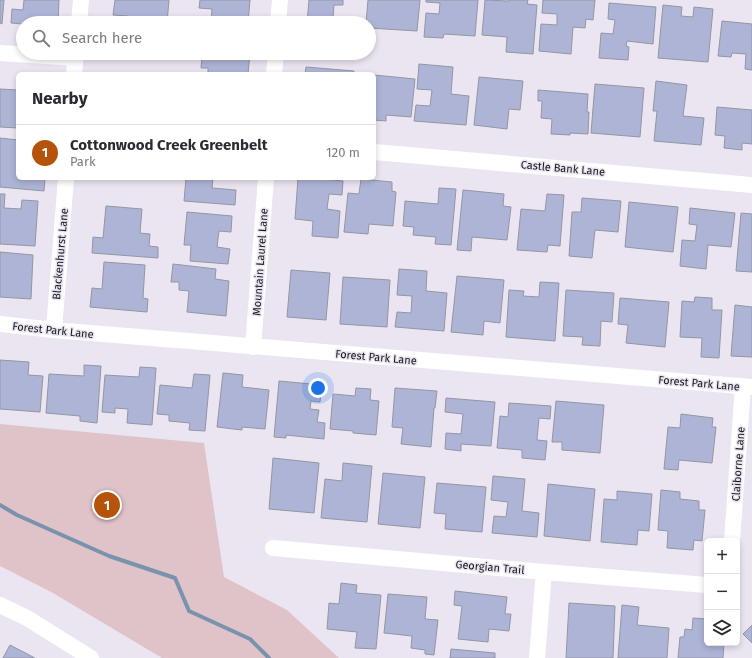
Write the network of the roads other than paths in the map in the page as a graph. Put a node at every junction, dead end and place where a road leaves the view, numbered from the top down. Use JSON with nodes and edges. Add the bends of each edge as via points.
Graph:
{"nodes":[{"id":1,"x":81,"y":0,"type":"edge"},
{"id":2,"x":280,"y":0,"type":"edge"},
{"id":3,"x":80,"y":16,"type":"edge"},
{"id":4,"x":279,"y":16,"type":"edge"},
{"id":5,"x":0,"y":53,"type":"edge"},
{"id":6,"x":16,"y":55,"type":"edge"},
{"id":7,"x":58,"y":60,"type":"edge"},
{"id":8,"x":275,"y":60,"type":"edge"},
{"id":9,"x":75,"y":62,"type":"edge"},
{"id":10,"x":274,"y":72,"type":"edge"},
{"id":11,"x":376,"y":152,"type":"edge"},
{"id":12,"x":66,"y":180,"type":"edge"},
{"id":13,"x":266,"y":180,"type":"edge"},
{"id":14,"x":752,"y":185,"type":"edge"},
{"id":15,"x":0,"y":324,"type":"edge"},
{"id":16,"x":54,"y":330,"type":"junction"},
{"id":17,"x":253,"y":347,"type":"junction"},
{"id":18,"x":748,"y":386,"type":"edge"},
{"id":19,"x":732,"y":538,"type":"edge"},
{"id":20,"x":273,"y":548,"type":"dead end"},
{"id":21,"x":544,"y":572,"type":"junction"},
{"id":22,"x":704,"y":584,"type":"edge"},
{"id":23,"x":0,"y":605,"type":"edge"},
{"id":24,"x":91,"y":658,"type":"edge"},
{"id":25,"x":537,"y":658,"type":"edge"}],
"edges":[{"from":1,"to":3,"type":"street"},
{"from":2,"to":4,"type":"street"},
{"from":5,"to":6,"type":"street"},
{"from":7,"to":9,"type":"street"},
{"from":8,"to":10,"type":"street"},
{"from":11,"to":14,"type":"street","name":"Castle Bank Lane"},
{"from":12,"to":16,"type":"street","name":"Blackenhurst Lane"},
{"from":13,"to":17,"type":"street","name":"Mountain Laurel Lane"},
{"from":15,"to":16,"type":"street","name":"Forest Park Lane"},
{"from":16,"to":17,"type":"street","name":"Forest Park Lane"},
{"from":17,"to":18,"type":"street","name":"Forest Park Lane"},
{"from":18,"to":19,"type":"street","name":"Claiborne Lane"},
{"from":20,"to":21,"type":"street","name":"Georgian Trail"},
{"from":21,"to":22,"type":"street","name":"Georgian Trail"},
{"from":21,"to":25,"type":"street"},
{"from":23,"to":24,"type":"street","via":[[27,618]]}]}
